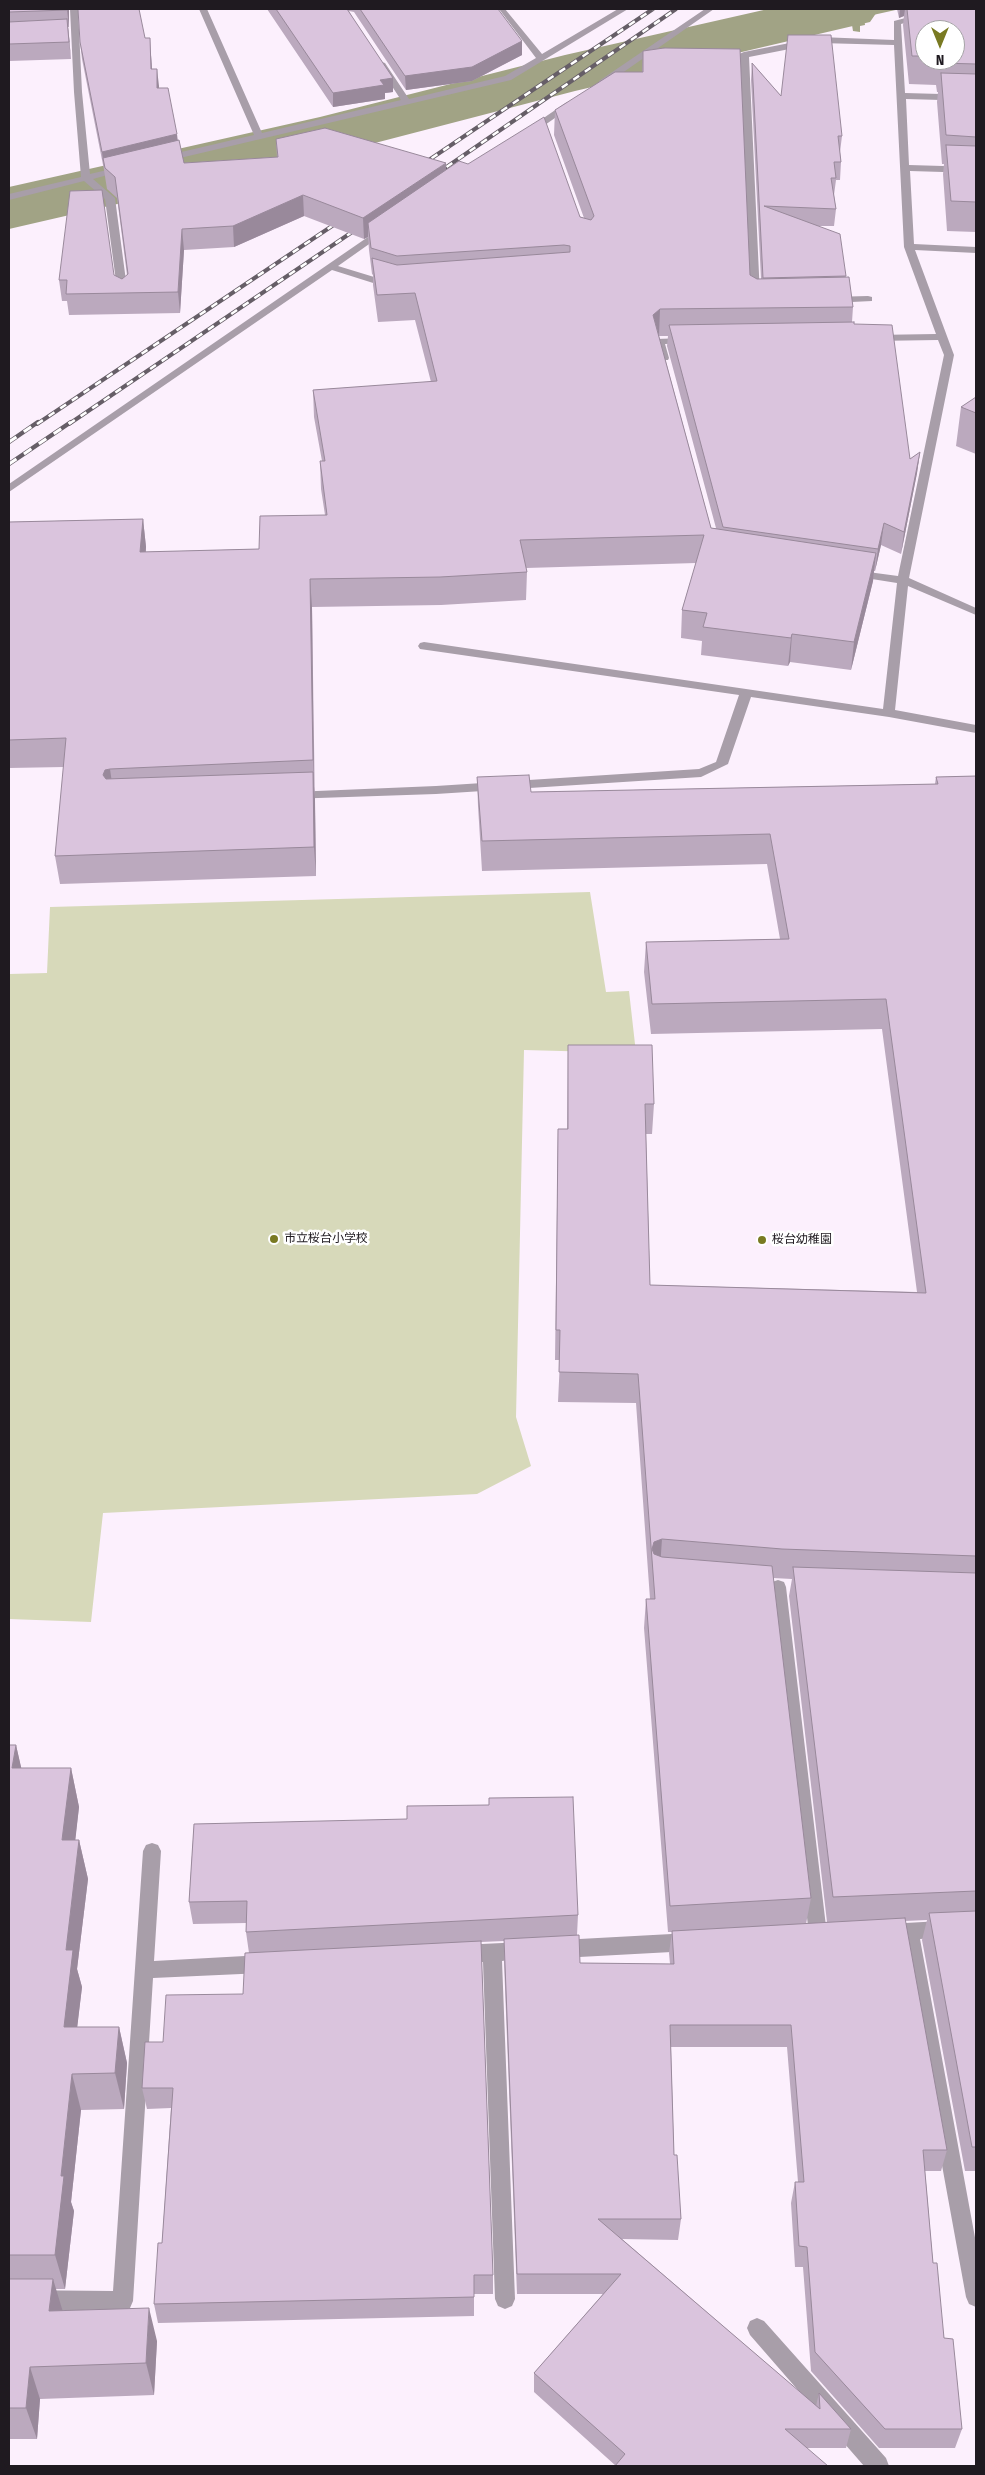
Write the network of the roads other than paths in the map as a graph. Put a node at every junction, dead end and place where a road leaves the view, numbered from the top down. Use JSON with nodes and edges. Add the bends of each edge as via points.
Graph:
{"nodes":[{"id":1,"x":74,"y":9,"type":"edge"},
{"id":2,"x":202,"y":9,"type":"edge"},
{"id":3,"x":624,"y":9,"type":"edge"},
{"id":4,"x":692,"y":9,"type":"edge"},
{"id":5,"x":949,"y":9,"type":"edge"},
{"id":6,"x":502,"y":10,"type":"dead end"},
{"id":7,"x":708,"y":10,"type":"edge"},
{"id":8,"x":898,"y":43,"type":"junction"},
{"id":9,"x":375,"y":54,"type":"edge"},
{"id":10,"x":744,"y":55,"type":"junction"},
{"id":11,"x":541,"y":58,"type":"junction"},
{"id":12,"x":725,"y":58,"type":"edge"},
{"id":13,"x":639,"y":72,"type":"edge"},
{"id":14,"x":610,"y":77,"type":"junction"},
{"id":15,"x":596,"y":87,"type":"edge"},
{"id":16,"x":901,"y":96,"type":"junction"},
{"id":17,"x":580,"y":97,"type":"edge"},
{"id":18,"x":976,"y":98,"type":"edge"},
{"id":19,"x":406,"y":101,"type":"junction"},
{"id":20,"x":259,"y":136,"type":"junction"},
{"id":21,"x":520,"y":138,"type":"edge"},
{"id":22,"x":153,"y":162,"type":"edge"},
{"id":23,"x":134,"y":166,"type":"edge"},
{"id":24,"x":905,"y":168,"type":"junction"},
{"id":25,"x":976,"y":170,"type":"edge"},
{"id":26,"x":88,"y":180,"type":"junction"},
{"id":27,"x":9,"y":197,"type":"edge"},
{"id":28,"x":394,"y":224,"type":"edge"},
{"id":29,"x":909,"y":247,"type":"junction"},
{"id":30,"x":976,"y":250,"type":"edge"},
{"id":31,"x":331,"y":267,"type":"junction"},
{"id":32,"x":408,"y":287,"type":"edge"},
{"id":33,"x":123,"y":296,"type":"edge"},
{"id":34,"x":868,"y":299,"type":"dead end"},
{"id":35,"x":764,"y":300,"type":"edge"},
{"id":36,"x":821,"y":300,"type":"edge"},
{"id":37,"x":942,"y":337,"type":"junction"},
{"id":38,"x":864,"y":338,"type":"edge"},
{"id":39,"x":698,"y":340,"type":"edge"},
{"id":40,"x":667,"y":370,"type":"edge"},
{"id":41,"x":9,"y":489,"type":"edge"},
{"id":42,"x":844,"y":572,"type":"edge"},
{"id":43,"x":903,"y":580,"type":"junction"},
{"id":44,"x":976,"y":612,"type":"edge"},
{"id":45,"x":424,"y":646,"type":"dead end"},
{"id":46,"x":746,"y":692,"type":"junction"},
{"id":47,"x":889,"y":713,"type":"junction"},
{"id":48,"x":976,"y":729,"type":"edge"},
{"id":49,"x":280,"y":796,"type":"edge"},
{"id":50,"x":758,"y":1585,"type":"edge"},
{"id":51,"x":778,"y":1586,"type":"junction"},
{"id":52,"x":798,"y":1587,"type":"edge"},
{"id":53,"x":152,"y":1852,"type":"dead end"},
{"id":54,"x":976,"y":1927,"type":"edge"},
{"id":55,"x":909,"y":1931,"type":"junction"},
{"id":56,"x":873,"y":1933,"type":"edge"},
{"id":57,"x":798,"y":1936,"type":"edge"},
{"id":58,"x":710,"y":1941,"type":"edge"},
{"id":59,"x":492,"y":1952,"type":"junction"},
{"id":60,"x":442,"y":1955,"type":"edge"},
{"id":61,"x":283,"y":1963,"type":"edge"},
{"id":62,"x":144,"y":1970,"type":"junction"},
{"id":63,"x":976,"y":2297,"type":"edge"},
{"id":64,"x":505,"y":2299,"type":"dead end"},
{"id":65,"x":9,"y":2300,"type":"edge"},
{"id":66,"x":757,"y":2328,"type":"dead end"},
{"id":67,"x":878,"y":2466,"type":"edge"}],
"edges":[{"from":1,"to":26,"type":"street","via":[[71,31]]},
{"from":2,"to":20,"type":"street"},
{"from":3,"to":11,"type":"street"},
{"from":4,"to":7,"type":"street"},
{"from":5,"to":8,"type":"street","via":[[897,23]]},
{"from":6,"to":11,"type":"street"},
{"from":7,"to":14,"type":"street"},
{"from":8,"to":10,"type":"street","via":[[820,40]]},
{"from":8,"to":16,"type":"street"},
{"from":9,"to":19,"type":"street"},
{"from":10,"to":12,"type":"street"},
{"from":10,"to":35,"type":"street","via":[[755,300]]},
{"from":11,"to":19,"type":"street","via":[[508,78]]},
{"from":13,"to":14,"type":"street"},
{"from":14,"to":15,"type":"street"},
{"from":16,"to":18,"type":"street"},
{"from":16,"to":24,"type":"street"},
{"from":17,"to":21,"type":"street","via":[[545,127]]},
{"from":19,"to":20,"type":"street"},
{"from":20,"to":22,"type":"street"},
{"from":23,"to":26,"type":"street"},
{"from":24,"to":25,"type":"street"},
{"from":24,"to":29,"type":"street"},
{"from":26,"to":27,"type":"street"},
{"from":26,"to":33,"type":"street","via":[[110,198]]},
{"from":28,"to":31,"type":"street"},
{"from":29,"to":30,"type":"street"},
{"from":29,"to":37,"type":"street"},
{"from":31,"to":32,"type":"street","via":[[398,287]]},
{"from":31,"to":41,"type":"street"},
{"from":34,"to":36,"type":"street"},
{"from":37,"to":38,"type":"street"},
{"from":37,"to":43,"type":"street","via":[[949,355]]},
{"from":39,"to":40,"type":"street","via":[[659,341]]},
{"from":42,"to":43,"type":"street"},
{"from":43,"to":44,"type":"street"},
{"from":43,"to":47,"type":"street"},
{"from":45,"to":46,"type":"street"},
{"from":46,"to":47,"type":"street"},
{"from":46,"to":49,"type":"street","via":[[722,764],[701,773],[436,790]]},
{"from":47,"to":48,"type":"street"},
{"from":50,"to":51,"type":"street"},
{"from":51,"to":52,"type":"street"},
{"from":51,"to":57,"type":"street","via":[[827,1935]]},
{"from":53,"to":62,"type":"street"},
{"from":54,"to":55,"type":"street"},
{"from":55,"to":56,"type":"street"},
{"from":55,"to":63,"type":"street"},
{"from":58,"to":59,"type":"street"},
{"from":59,"to":60,"type":"street"},
{"from":59,"to":64,"type":"street"},
{"from":61,"to":62,"type":"street"},
{"from":62,"to":65,"type":"street","via":[[123,2301]]},
{"from":66,"to":67,"type":"street"}]}
